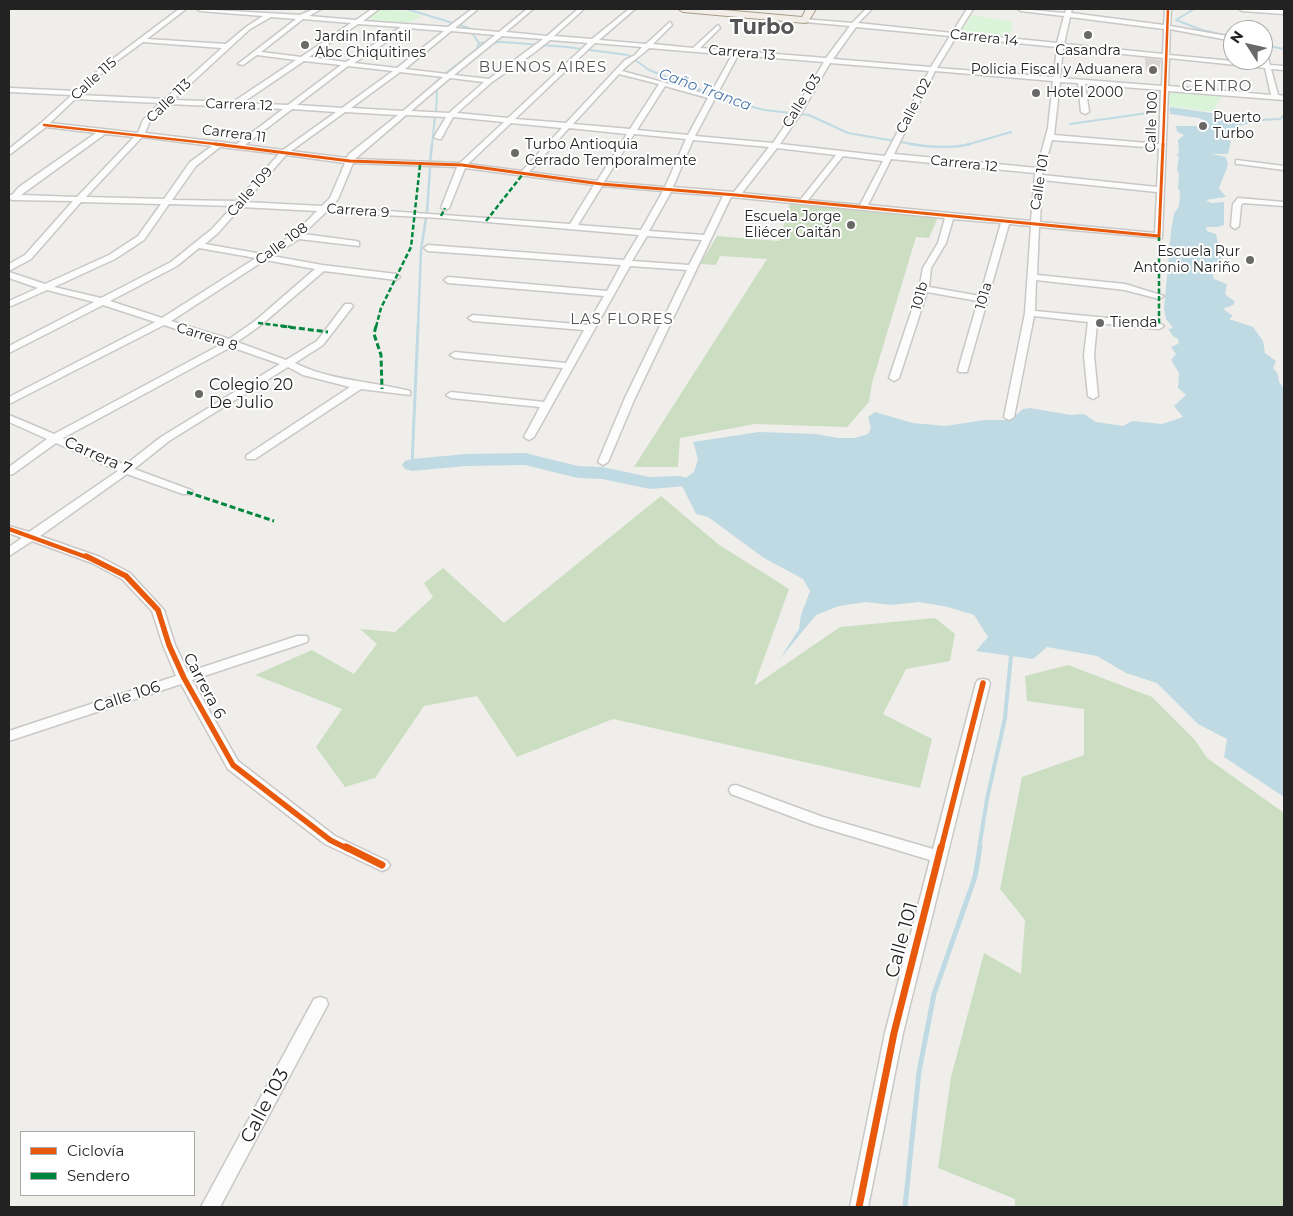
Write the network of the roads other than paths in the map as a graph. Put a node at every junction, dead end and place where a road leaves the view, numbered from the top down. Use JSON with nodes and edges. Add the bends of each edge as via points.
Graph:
{"nodes":[{"id":1,"x":183,"y":9,"type":"edge"},
{"id":2,"x":200,"y":9,"type":"edge"},
{"id":3,"x":280,"y":9,"type":"edge"},
{"id":4,"x":318,"y":9,"type":"edge"},
{"id":5,"x":376,"y":9,"type":"edge"},
{"id":6,"x":475,"y":9,"type":"edge"},
{"id":7,"x":530,"y":9,"type":"edge"},
{"id":8,"x":580,"y":9,"type":"edge"},
{"id":9,"x":632,"y":9,"type":"edge"},
{"id":10,"x":683,"y":9,"type":"edge"},
{"id":11,"x":702,"y":9,"type":"edge"},
{"id":12,"x":811,"y":9,"type":"edge"},
{"id":13,"x":868,"y":9,"type":"edge"},
{"id":14,"x":970,"y":9,"type":"edge"},
{"id":15,"x":1021,"y":9,"type":"edge"},
{"id":16,"x":1168,"y":9,"type":"edge"},
{"id":17,"x":1242,"y":9,"type":"edge"},
{"id":18,"x":223,"y":10,"type":"edge"},
{"id":19,"x":1068,"y":12,"type":"edge"},
{"id":20,"x":1284,"y":12,"type":"edge"},
{"id":21,"x":270,"y":14,"type":"junction"},
{"id":22,"x":302,"y":17,"type":"junction"},
{"id":23,"x":805,"y":19,"type":"junction"},
{"id":24,"x":358,"y":22,"type":"junction"},
{"id":25,"x":670,"y":24,"type":"dead end"},
{"id":26,"x":852,"y":25,"type":"junction"},
{"id":27,"x":407,"y":26,"type":"junction"},
{"id":28,"x":453,"y":26,"type":"junction"},
{"id":29,"x":718,"y":27,"type":"dead end"},
{"id":30,"x":1167,"y":27,"type":"junction"},
{"id":31,"x":498,"y":33,"type":"junction"},
{"id":32,"x":954,"y":35,"type":"junction"},
{"id":33,"x":548,"y":37,"type":"junction"},
{"id":34,"x":1223,"y":37,"type":"edge"},
{"id":35,"x":141,"y":40,"type":"junction"},
{"id":36,"x":594,"y":41,"type":"junction"},
{"id":37,"x":646,"y":45,"type":"junction"},
{"id":38,"x":228,"y":46,"type":"junction"},
{"id":39,"x":1060,"y":46,"type":"junction"},
{"id":40,"x":695,"y":49,"type":"junction"},
{"id":41,"x":255,"y":53,"type":"junction"},
{"id":42,"x":736,"y":53,"type":"junction"},
{"id":43,"x":1166,"y":56,"type":"junction"},
{"id":44,"x":301,"y":58,"type":"junction"},
{"id":45,"x":827,"y":60,"type":"junction"},
{"id":46,"x":1223,"y":62,"type":"edge"},
{"id":47,"x":241,"y":64,"type":"dead end"},
{"id":48,"x":347,"y":64,"type":"junction"},
{"id":49,"x":933,"y":69,"type":"junction"},
{"id":50,"x":399,"y":70,"type":"junction"},
{"id":51,"x":1269,"y":70,"type":"edge"},
{"id":52,"x":618,"y":72,"type":"junction"},
{"id":53,"x":449,"y":76,"type":"junction"},
{"id":54,"x":1056,"y":79,"type":"junction"},
{"id":55,"x":490,"y":81,"type":"junction"},
{"id":56,"x":1081,"y":81,"type":"junction"},
{"id":57,"x":663,"y":83,"type":"junction"},
{"id":58,"x":1164,"y":87,"type":"junction"},
{"id":59,"x":9,"y":90,"type":"edge"},
{"id":60,"x":713,"y":94,"type":"junction"},
{"id":61,"x":76,"y":95,"type":"junction"},
{"id":62,"x":1275,"y":97,"type":"junction"},
{"id":63,"x":1284,"y":98,"type":"edge"},
{"id":64,"x":166,"y":102,"type":"junction"},
{"id":65,"x":234,"y":105,"type":"junction"},
{"id":66,"x":290,"y":107,"type":"junction"},
{"id":67,"x":345,"y":110,"type":"junction"},
{"id":68,"x":1085,"y":112,"type":"dead end"},
{"id":69,"x":404,"y":113,"type":"junction"},
{"id":70,"x":451,"y":115,"type":"junction"},
{"id":71,"x":509,"y":121,"type":"junction"},
{"id":72,"x":44,"y":124,"type":"junction"},
{"id":73,"x":568,"y":127,"type":"junction"},
{"id":74,"x":105,"y":130,"type":"junction"},
{"id":75,"x":632,"y":133,"type":"junction"},
{"id":76,"x":141,"y":134,"type":"junction"},
{"id":77,"x":438,"y":137,"type":"dead end"},
{"id":78,"x":1048,"y":137,"type":"junction"},
{"id":79,"x":690,"y":138,"type":"junction"},
{"id":80,"x":219,"y":144,"type":"junction"},
{"id":81,"x":773,"y":145,"type":"junction"},
{"id":82,"x":239,"y":146,"type":"junction"},
{"id":83,"x":1162,"y":146,"type":"junction"},
{"id":84,"x":285,"y":152,"type":"junction"},
{"id":85,"x":9,"y":153,"type":"edge"},
{"id":86,"x":841,"y":153,"type":"junction"},
{"id":87,"x":888,"y":157,"type":"junction"},
{"id":88,"x":350,"y":161,"type":"junction"},
{"id":89,"x":1239,"y":162,"type":"dead end"},
{"id":90,"x":462,"y":165,"type":"junction"},
{"id":91,"x":1284,"y":168,"type":"edge"},
{"id":92,"x":523,"y":174,"type":"junction"},
{"id":93,"x":1039,"y":174,"type":"junction"},
{"id":94,"x":601,"y":184,"type":"junction"},
{"id":95,"x":668,"y":190,"type":"junction"},
{"id":96,"x":1160,"y":190,"type":"junction"},
{"id":97,"x":732,"y":194,"type":"junction"},
{"id":98,"x":11,"y":198,"type":"edge"},
{"id":99,"x":80,"y":198,"type":"junction"},
{"id":100,"x":803,"y":201,"type":"junction"},
{"id":101,"x":168,"y":202,"type":"junction"},
{"id":102,"x":239,"y":204,"type":"junction"},
{"id":103,"x":1284,"y":204,"type":"edge"},
{"id":104,"x":863,"y":207,"type":"junction"},
{"id":105,"x":445,"y":208,"type":"dead end"},
{"id":106,"x":326,"y":209,"type":"junction"},
{"id":107,"x":950,"y":216,"type":"junction"},
{"id":108,"x":1005,"y":222,"type":"junction"},
{"id":109,"x":1034,"y":224,"type":"junction"},
{"id":110,"x":1235,"y":226,"type":"dead end"},
{"id":111,"x":572,"y":227,"type":"junction"},
{"id":112,"x":644,"y":233,"type":"junction"},
{"id":113,"x":297,"y":236,"type":"junction"},
{"id":114,"x":1159,"y":236,"type":"joint"},
{"id":115,"x":707,"y":238,"type":"junction"},
{"id":116,"x":356,"y":244,"type":"dead end"},
{"id":117,"x":198,"y":245,"type":"junction"},
{"id":118,"x":428,"y":248,"type":"dead end"},
{"id":119,"x":266,"y":257,"type":"junction"},
{"id":120,"x":627,"y":263,"type":"junction"},
{"id":121,"x":9,"y":268,"type":"edge"},
{"id":122,"x":322,"y":268,"type":"junction"},
{"id":123,"x":692,"y":268,"type":"junction"},
{"id":124,"x":9,"y":275,"type":"edge"},
{"id":125,"x":396,"y":277,"type":"dead end"},
{"id":126,"x":1032,"y":277,"type":"junction"},
{"id":127,"x":448,"y":280,"type":"dead end"},
{"id":128,"x":45,"y":287,"type":"junction"},
{"id":129,"x":924,"y":290,"type":"junction"},
{"id":130,"x":610,"y":294,"type":"junction"},
{"id":131,"x":1159,"y":296,"type":"dead end"},
{"id":132,"x":984,"y":299,"type":"junction"},
{"id":133,"x":104,"y":302,"type":"junction"},
{"id":134,"x":9,"y":304,"type":"edge"},
{"id":135,"x":348,"y":306,"type":"dead end"},
{"id":136,"x":1030,"y":313,"type":"junction"},
{"id":137,"x":473,"y":318,"type":"dead end"},
{"id":138,"x":1093,"y":320,"type":"junction"},
{"id":139,"x":162,"y":322,"type":"junction"},
{"id":140,"x":1159,"y":326,"type":"dead end"},
{"id":141,"x":590,"y":328,"type":"junction"},
{"id":142,"x":230,"y":343,"type":"junction"},
{"id":143,"x":9,"y":350,"type":"edge"},
{"id":144,"x":455,"y":355,"type":"dead end"},
{"id":145,"x":287,"y":363,"type":"junction"},
{"id":146,"x":569,"y":366,"type":"junction"},
{"id":147,"x":963,"y":370,"type":"dead end"},
{"id":148,"x":894,"y":378,"type":"dead end"},
{"id":149,"x":358,"y":386,"type":"junction"},
{"id":150,"x":406,"y":393,"type":"dead end"},
{"id":151,"x":451,"y":395,"type":"dead end"},
{"id":152,"x":1092,"y":396,"type":"dead end"},
{"id":153,"x":9,"y":401,"type":"edge"},
{"id":154,"x":548,"y":405,"type":"junction"},
{"id":155,"x":1009,"y":416,"type":"dead end"},
{"id":156,"x":9,"y":418,"type":"edge"},
{"id":157,"x":530,"y":437,"type":"dead end"},
{"id":158,"x":55,"y":438,"type":"junction"},
{"id":159,"x":251,"y":457,"type":"dead end"},
{"id":160,"x":603,"y":462,"type":"dead end"},
{"id":161,"x":126,"y":470,"type":"junction"},
{"id":162,"x":9,"y":472,"type":"edge"},
{"id":163,"x":187,"y":492,"type":"dead end"},
{"id":164,"x":9,"y":529,"type":"edge"},
{"id":165,"x":33,"y":536,"type":"junction"},
{"id":166,"x":9,"y":552,"type":"edge"},
{"id":167,"x":302,"y":639,"type":"dead end"},
{"id":168,"x":184,"y":678,"type":"junction"},
{"id":169,"x":983,"y":683,"type":"dead end"},
{"id":170,"x":9,"y":736,"type":"edge"},
{"id":171,"x":736,"y":790,"type":"dead end"},
{"id":172,"x":939,"y":857,"type":"junction"},
{"id":173,"x":382,"y":864,"type":"dead end"},
{"id":174,"x":320,"y":1004,"type":"dead end"},
{"id":175,"x":210,"y":1207,"type":"edge"},
{"id":176,"x":859,"y":1207,"type":"edge"}],
"edges":[{"from":1,"to":35,"type":"street","name":"Calle 115"},
{"from":2,"to":18,"type":"street","name":"Carrera 13"},
{"from":3,"to":21,"type":"street","name":"Calle 113"},
{"from":4,"to":22,"type":"street"},
{"from":5,"to":24,"type":"street"},
{"from":6,"to":28,"type":"street","name":"Calle 109"},
{"from":7,"to":31,"type":"street","name":"Calle 108"},
{"from":8,"to":33,"type":"street"},
{"from":9,"to":36,"type":"street"},
{"from":10,"to":11,"type":"main road","name":"Carrera 14"},
{"from":11,"to":23,"type":"main road","name":"Carrera 14"},
{"from":12,"to":23,"type":"main road"},
{"from":13,"to":26,"type":"street","name":"Calle 103"},
{"from":14,"to":32,"type":"street","name":"Calle 102"},
{"from":15,"to":19,"type":"street"},
{"from":16,"to":30,"type":"street","name":"Calle 100"},
{"from":17,"to":20,"type":"street"},
{"from":18,"to":21,"type":"street","name":"Carrera 13"},
{"from":19,"to":30,"type":"street"},
{"from":19,"to":39,"type":"street","name":"Calle 101"},
{"from":21,"to":22,"type":"street","name":"Carrera 13"},
{"from":21,"to":38,"type":"street","name":"Calle 113"},
{"from":22,"to":24,"type":"street","name":"Carrera 13"},
{"from":22,"to":41,"type":"street"},
{"from":23,"to":26,"type":"street","name":"Carrera 14"},
{"from":24,"to":27,"type":"street","name":"Carrera 13"},
{"from":24,"to":44,"type":"street"},
{"from":25,"to":37,"type":"street"},
{"from":26,"to":32,"type":"street","name":"Carrera 14"},
{"from":26,"to":45,"type":"street","name":"Calle 103"},
{"from":27,"to":28,"type":"street","name":"Carrera 13"},
{"from":27,"to":48,"type":"street"},
{"from":28,"to":31,"type":"street","name":"Carrera 13","via":[[468,31]]},
{"from":28,"to":50,"type":"street","name":"Calle 109"},
{"from":29,"to":40,"type":"street"},
{"from":30,"to":34,"type":"street"},
{"from":30,"to":43,"type":"street","name":"Calle 100"},
{"from":31,"to":33,"type":"street","name":"Carrera 13"},
{"from":31,"to":53,"type":"street","name":"Calle 108"},
{"from":32,"to":39,"type":"street","name":"Carrera 14"},
{"from":32,"to":49,"type":"street","name":"Calle 102"},
{"from":33,"to":36,"type":"street","name":"Carrera 13"},
{"from":33,"to":55,"type":"street"},
{"from":35,"to":38,"type":"street"},
{"from":35,"to":61,"type":"street","name":"Calle 115","via":[[104,68]]},
{"from":36,"to":37,"type":"street","name":"Carrera 13"},
{"from":36,"to":71,"type":"street"},
{"from":37,"to":40,"type":"street","name":"Carrera 13"},
{"from":37,"to":52,"type":"street"},
{"from":38,"to":64,"type":"street","name":"Calle 113"},
{"from":39,"to":43,"type":"street","name":"Carrera 14"},
{"from":39,"to":54,"type":"street","name":"Calle 101"},
{"from":40,"to":42,"type":"street","name":"Carrera 13"},
{"from":41,"to":44,"type":"street"},
{"from":41,"to":47,"type":"street"},
{"from":42,"to":45,"type":"street","name":"Carrera 13"},
{"from":42,"to":60,"type":"street"},
{"from":43,"to":46,"type":"street","name":"Carrera 14"},
{"from":43,"to":58,"type":"street","name":"Calle 100"},
{"from":44,"to":48,"type":"street"},
{"from":44,"to":65,"type":"street"},
{"from":45,"to":49,"type":"street","name":"Carrera 13"},
{"from":45,"to":81,"type":"street","name":"Calle 103","via":[[797,113]]},
{"from":48,"to":50,"type":"street"},
{"from":48,"to":66,"type":"street"},
{"from":49,"to":54,"type":"street","name":"Carrera 13"},
{"from":49,"to":87,"type":"street","name":"Calle 102"},
{"from":50,"to":53,"type":"street"},
{"from":50,"to":67,"type":"street","name":"Calle 109"},
{"from":51,"to":62,"type":"street"},
{"from":52,"to":57,"type":"street"},
{"from":52,"to":73,"type":"street"},
{"from":53,"to":55,"type":"street"},
{"from":53,"to":69,"type":"street","name":"Calle 108"},
{"from":54,"to":56,"type":"street","name":"Carrera 13"},
{"from":54,"to":78,"type":"street","name":"Calle 101","via":[[1052,128]]},
{"from":55,"to":70,"type":"street"},
{"from":56,"to":58,"type":"street","name":"Carrera 13"},
{"from":56,"to":68,"type":"street"},
{"from":57,"to":60,"type":"street"},
{"from":57,"to":75,"type":"street"},
{"from":58,"to":62,"type":"street","name":"Carrera 13"},
{"from":58,"to":83,"type":"street","name":"Calle 100"},
{"from":59,"to":61,"type":"street","name":"Carrera 12"},
{"from":60,"to":79,"type":"street"},
{"from":61,"to":64,"type":"street","name":"Carrera 12"},
{"from":61,"to":72,"type":"street","name":"Calle 115"},
{"from":62,"to":63,"type":"street","name":"Carrera 13"},
{"from":64,"to":65,"type":"street","name":"Carrera 12"},
{"from":64,"to":76,"type":"street","name":"Calle 113","via":[[148,118]]},
{"from":65,"to":66,"type":"street","name":"Carrera 12"},
{"from":66,"to":67,"type":"street","name":"Carrera 12"},
{"from":66,"to":82,"type":"street"},
{"from":67,"to":69,"type":"street","name":"Carrera 12"},
{"from":67,"to":84,"type":"street","name":"Calle 109"},
{"from":69,"to":70,"type":"street","name":"Carrera 12"},
{"from":69,"to":88,"type":"street","name":"Calle 108"},
{"from":70,"to":71,"type":"street"},
{"from":70,"to":77,"type":"street"},
{"from":71,"to":73,"type":"street"},
{"from":71,"to":90,"type":"street"},
{"from":72,"to":74,"type":"street","name":"Carrera 11"},
{"from":72,"to":85,"type":"street","name":"Calle 115"},
{"from":73,"to":75,"type":"street"},
{"from":73,"to":92,"type":"street"},
{"from":74,"to":76,"type":"street","name":"Carrera 11"},
{"from":74,"to":98,"type":"street"},
{"from":75,"to":79,"type":"street","name":"Carrera 12"},
{"from":75,"to":94,"type":"street"},
{"from":76,"to":80,"type":"street","name":"Carrera 11"},
{"from":76,"to":99,"type":"street","name":"Calle 113"},
{"from":78,"to":83,"type":"street"},
{"from":78,"to":93,"type":"street","name":"Calle 101"},
{"from":79,"to":81,"type":"street","name":"Carrera 12"},
{"from":79,"to":95,"type":"street"},
{"from":80,"to":82,"type":"street","name":"Carrera 11"},
{"from":80,"to":101,"type":"street","via":[[193,164]]},
{"from":81,"to":86,"type":"street","name":"Carrera 12"},
{"from":81,"to":97,"type":"street","name":"Calle 103"},
{"from":82,"to":84,"type":"street","name":"Carrera 11"},
{"from":83,"to":96,"type":"street","name":"Calle 100"},
{"from":84,"to":88,"type":"street","name":"Carrera 11"},
{"from":84,"to":102,"type":"street","name":"Calle 109"},
{"from":86,"to":87,"type":"street","name":"Carrera 12"},
{"from":86,"to":100,"type":"street"},
{"from":87,"to":93,"type":"street","name":"Carrera 12"},
{"from":87,"to":104,"type":"street","name":"Calle 102"},
{"from":88,"to":90,"type":"street","name":"Carrera 11"},
{"from":88,"to":106,"type":"street","name":"Calle 108","via":[[334,199]]},
{"from":89,"to":91,"type":"street"},
{"from":90,"to":92,"type":"street","name":"Carrera 11"},
{"from":90,"to":105,"type":"street"},
{"from":92,"to":94,"type":"street","name":"Carrera 11"},
{"from":93,"to":96,"type":"street","name":"Carrera 12"},
{"from":93,"to":109,"type":"street","name":"Calle 101"},
{"from":94,"to":95,"type":"street","name":"Carrera 11"},
{"from":94,"to":111,"type":"street"},
{"from":95,"to":97,"type":"street","name":"Carrera 11"},
{"from":95,"to":112,"type":"street"},
{"from":96,"to":114,"type":"street","name":"Calle 100"},
{"from":97,"to":100,"type":"street","name":"Carrera 11"},
{"from":97,"to":115,"type":"street","name":"Calle 103"},
{"from":98,"to":99,"type":"street","name":"Carrera 9"},
{"from":99,"to":101,"type":"street","name":"Carrera 9"},
{"from":99,"to":121,"type":"street","name":"Calle 113","via":[[28,257]]},
{"from":100,"to":104,"type":"street","name":"Carrera 11"},
{"from":101,"to":102,"type":"street","name":"Carrera 9"},
{"from":101,"to":128,"type":"street","via":[[141,238],[112,257]]},
{"from":102,"to":106,"type":"street","name":"Carrera 9"},
{"from":102,"to":117,"type":"street","name":"Calle 109"},
{"from":103,"to":110,"type":"street","via":[[1241,200],[1237,204]]},
{"from":104,"to":107,"type":"street","name":"Carrera 11"},
{"from":106,"to":111,"type":"street","name":"Carrera 9"},
{"from":106,"to":113,"type":"street","name":"Calle 108"},
{"from":107,"to":108,"type":"street","name":"Carrera 11"},
{"from":107,"to":129,"type":"street","name":"101b","via":[[942,243],[927,268]]},
{"from":108,"to":109,"type":"street","name":"Carrera 11"},
{"from":108,"to":132,"type":"street","name":"101a"},
{"from":109,"to":114,"type":"street","name":"Carrera 11"},
{"from":109,"to":126,"type":"street","name":"Calle 101"},
{"from":111,"to":112,"type":"street","name":"Carrera 9"},
{"from":112,"to":115,"type":"street","name":"Carrera 9"},
{"from":112,"to":120,"type":"street"},
{"from":113,"to":116,"type":"street"},
{"from":113,"to":119,"type":"street","name":"Calle 108"},
{"from":115,"to":123,"type":"street","name":"Calle 103"},
{"from":117,"to":119,"type":"street"},
{"from":117,"to":133,"type":"street","name":"Calle 109","via":[[174,264]]},
{"from":118,"to":120,"type":"street"},
{"from":119,"to":122,"type":"street"},
{"from":119,"to":139,"type":"street","name":"Calle 108"},
{"from":120,"to":123,"type":"street"},
{"from":120,"to":130,"type":"street"},
{"from":122,"to":125,"type":"street"},
{"from":122,"to":142,"type":"street"},
{"from":123,"to":160,"type":"street","name":"Calle 103"},
{"from":124,"to":128,"type":"street","name":"Carrera 8"},
{"from":126,"to":131,"type":"street","via":[[1125,287]]},
{"from":126,"to":136,"type":"street","name":"Calle 101"},
{"from":127,"to":130,"type":"street"},
{"from":128,"to":133,"type":"street","name":"Carrera 8"},
{"from":128,"to":134,"type":"street"},
{"from":129,"to":132,"type":"street"},
{"from":129,"to":148,"type":"street","name":"101b"},
{"from":130,"to":141,"type":"street"},
{"from":132,"to":147,"type":"street","name":"101a"},
{"from":133,"to":139,"type":"street","name":"Carrera 8"},
{"from":133,"to":143,"type":"street","name":"Calle 109"},
{"from":135,"to":145,"type":"street","via":[[320,343]]},
{"from":136,"to":138,"type":"street"},
{"from":136,"to":155,"type":"street","name":"Calle 101"},
{"from":137,"to":141,"type":"street"},
{"from":138,"to":140,"type":"street"},
{"from":138,"to":152,"type":"street","via":[[1089,355]]},
{"from":139,"to":142,"type":"street","name":"Carrera 8"},
{"from":139,"to":153,"type":"street","name":"Calle 108"},
{"from":141,"to":146,"type":"street"},
{"from":142,"to":145,"type":"street","name":"Carrera 8"},
{"from":142,"to":158,"type":"street"},
{"from":144,"to":146,"type":"street"},
{"from":145,"to":149,"type":"street","name":"Carrera 8","via":[[307,373]]},
{"from":145,"to":161,"type":"street","via":[[165,439]]},
{"from":146,"to":154,"type":"street"},
{"from":149,"to":150,"type":"street","name":"Carrera 8"},
{"from":149,"to":159,"type":"street"},
{"from":151,"to":154,"type":"street"},
{"from":154,"to":157,"type":"street"},
{"from":156,"to":158,"type":"street","name":"Carrera 7"},
{"from":158,"to":161,"type":"street","name":"Carrera 7"},
{"from":158,"to":162,"type":"street"},
{"from":161,"to":163,"type":"street","name":"Carrera 7"},
{"from":161,"to":165,"type":"street"},
{"from":164,"to":165,"type":"street","name":"Carrera 6"},
{"from":165,"to":166,"type":"street"},
{"from":165,"to":168,"type":"street","name":"Carrera 6","via":[[105,564],[126,576],[158,610],[168,645]]},
{"from":167,"to":168,"type":"street","name":"Calle 106"},
{"from":168,"to":170,"type":"street","name":"Calle 106"},
{"from":168,"to":173,"type":"street","name":"Carrera 6","via":[[233,765],[330,840]]},
{"from":169,"to":172,"type":"street","name":"Calle 101"},
{"from":171,"to":172,"type":"street","via":[[819,821]]},
{"from":172,"to":176,"type":"street","name":"Calle 101","via":[[894,1033]]},
{"from":174,"to":175,"type":"street","name":"Calle 103"}]}
